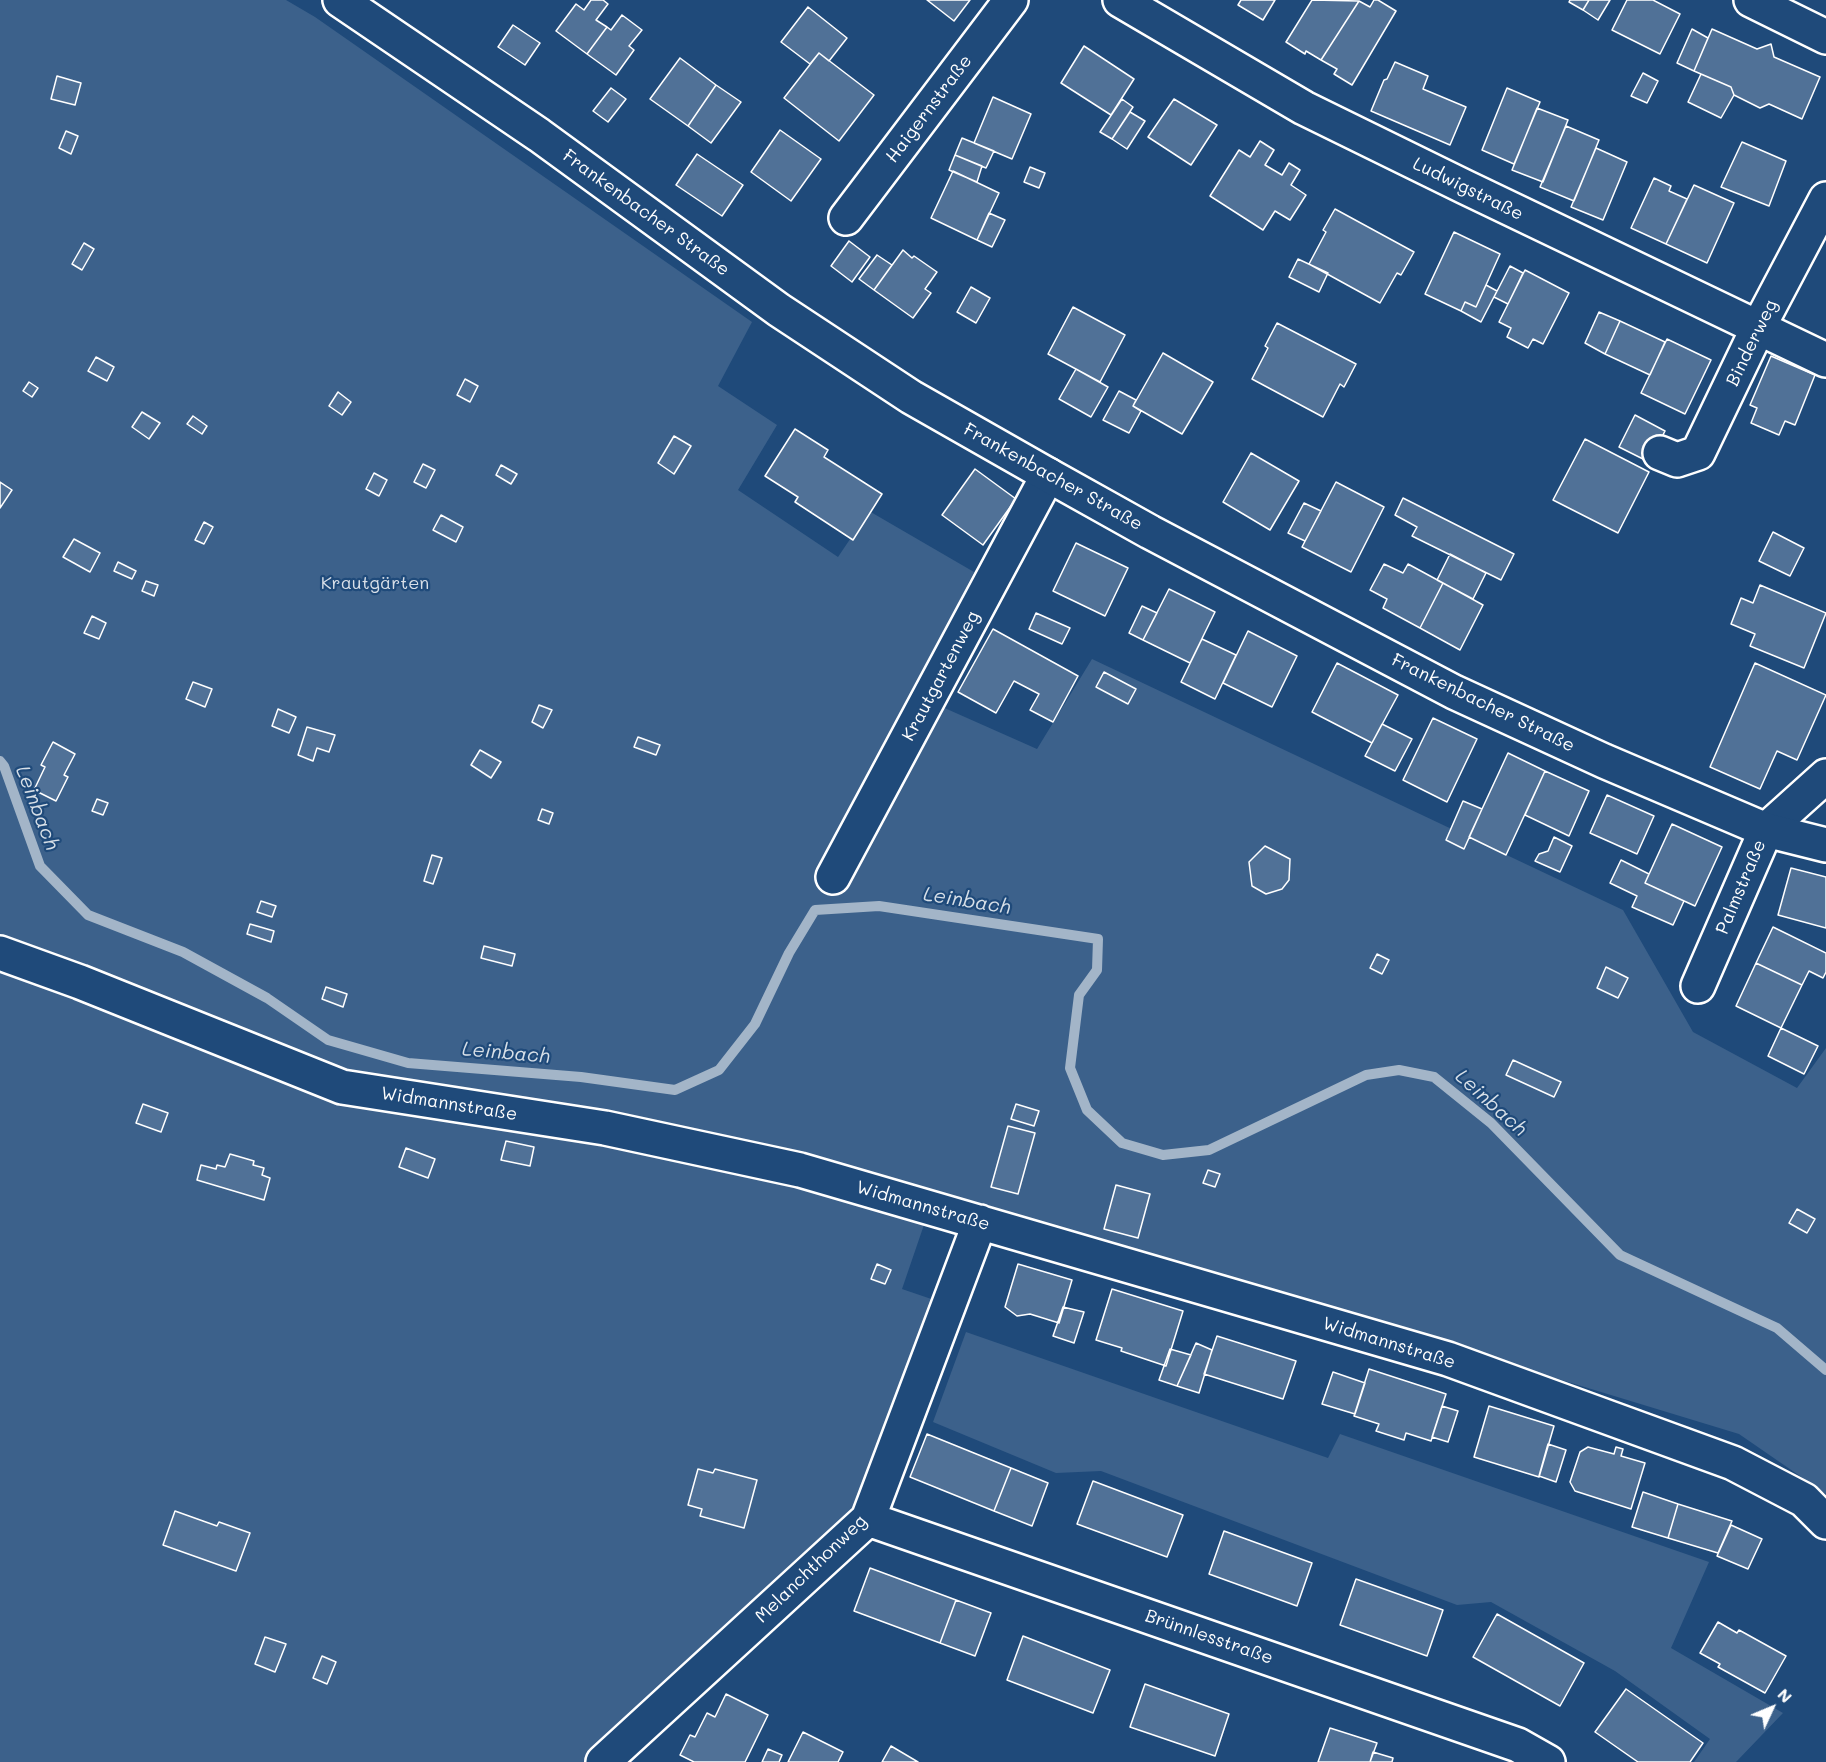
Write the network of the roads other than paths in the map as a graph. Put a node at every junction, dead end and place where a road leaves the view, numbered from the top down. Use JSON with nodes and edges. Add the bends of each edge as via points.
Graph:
{"nodes":[{"id":1,"x":340,"y":0,"type":"edge"},
{"id":2,"x":1011,"y":0,"type":"edge"},
{"id":3,"x":1120,"y":0,"type":"edge"},
{"id":4,"x":1751,"y":0,"type":"edge"},
{"id":5,"x":1826,"y":37,"type":"edge"},
{"id":6,"x":1826,"y":199,"type":"edge"},
{"id":7,"x":846,"y":218,"type":"dead end"},
{"id":8,"x":1758,"y":328,"type":"junction"},
{"id":9,"x":1826,"y":360,"type":"edge"},
{"id":10,"x":1660,"y":453,"type":"dead end"},
{"id":11,"x":1048,"y":475,"type":"junction"},
{"id":12,"x":1826,"y":776,"type":"edge"},
{"id":13,"x":1766,"y":830,"type":"junction"},
{"id":14,"x":1826,"y":845,"type":"edge"},
{"id":15,"x":832,"y":877,"type":"dead end"},
{"id":16,"x":0,"y":953,"type":"edge"},
{"id":17,"x":1698,"y":986,"type":"dead end"},
{"id":18,"x":980,"y":1222,"type":"junction"},
{"id":19,"x":868,"y":1519,"type":"junction"},
{"id":20,"x":1826,"y":1522,"type":"edge"},
{"id":21,"x":603,"y":1762,"type":"edge"},
{"id":22,"x":1548,"y":1762,"type":"edge"}],
"edges":[{"from":1,"to":11,"type":"street","name":"Frankenbacher Straße","via":[[539,135],[779,310],[911,397]]},
{"from":2,"to":7,"type":"street","name":"Haigernstraße"},
{"from":3,"to":8,"type":"street","name":"Ludwigstraße","via":[[1304,108]]},
{"from":4,"to":5,"type":"street"},
{"from":6,"to":8,"type":"street","name":"Binderweg"},
{"from":8,"to":9,"type":"street","name":"Ludwigstraße"},
{"from":8,"to":10,"type":"street","name":"Binderweg","via":[[1698,453],[1677,460]]},
{"from":11,"to":13,"type":"street","name":"Frankenbacher Straße","via":[[1454,692]]},
{"from":11,"to":15,"type":"street","name":"Krautgartenweg"},
{"from":12,"to":13,"type":"street","name":"Palmstraße"},
{"from":13,"to":14,"type":"street","name":"Frankenbacher Straße"},
{"from":13,"to":17,"type":"street","name":"Palmstraße"},
{"from":16,"to":18,"type":"street","name":"Widmannstraße","via":[[342,1087],[616,1130],[800,1170]]},
{"from":18,"to":19,"type":"street","name":"Melanchthonweg"},
{"from":18,"to":20,"type":"street","name":"Widmannstraße","via":[[1448,1359],[1733,1463],[1803,1500]]},
{"from":19,"to":21,"type":"street","name":"Melanchthonweg"},
{"from":19,"to":22,"type":"street","name":"Brünnlesstraße","via":[[1507,1741]]}]}
